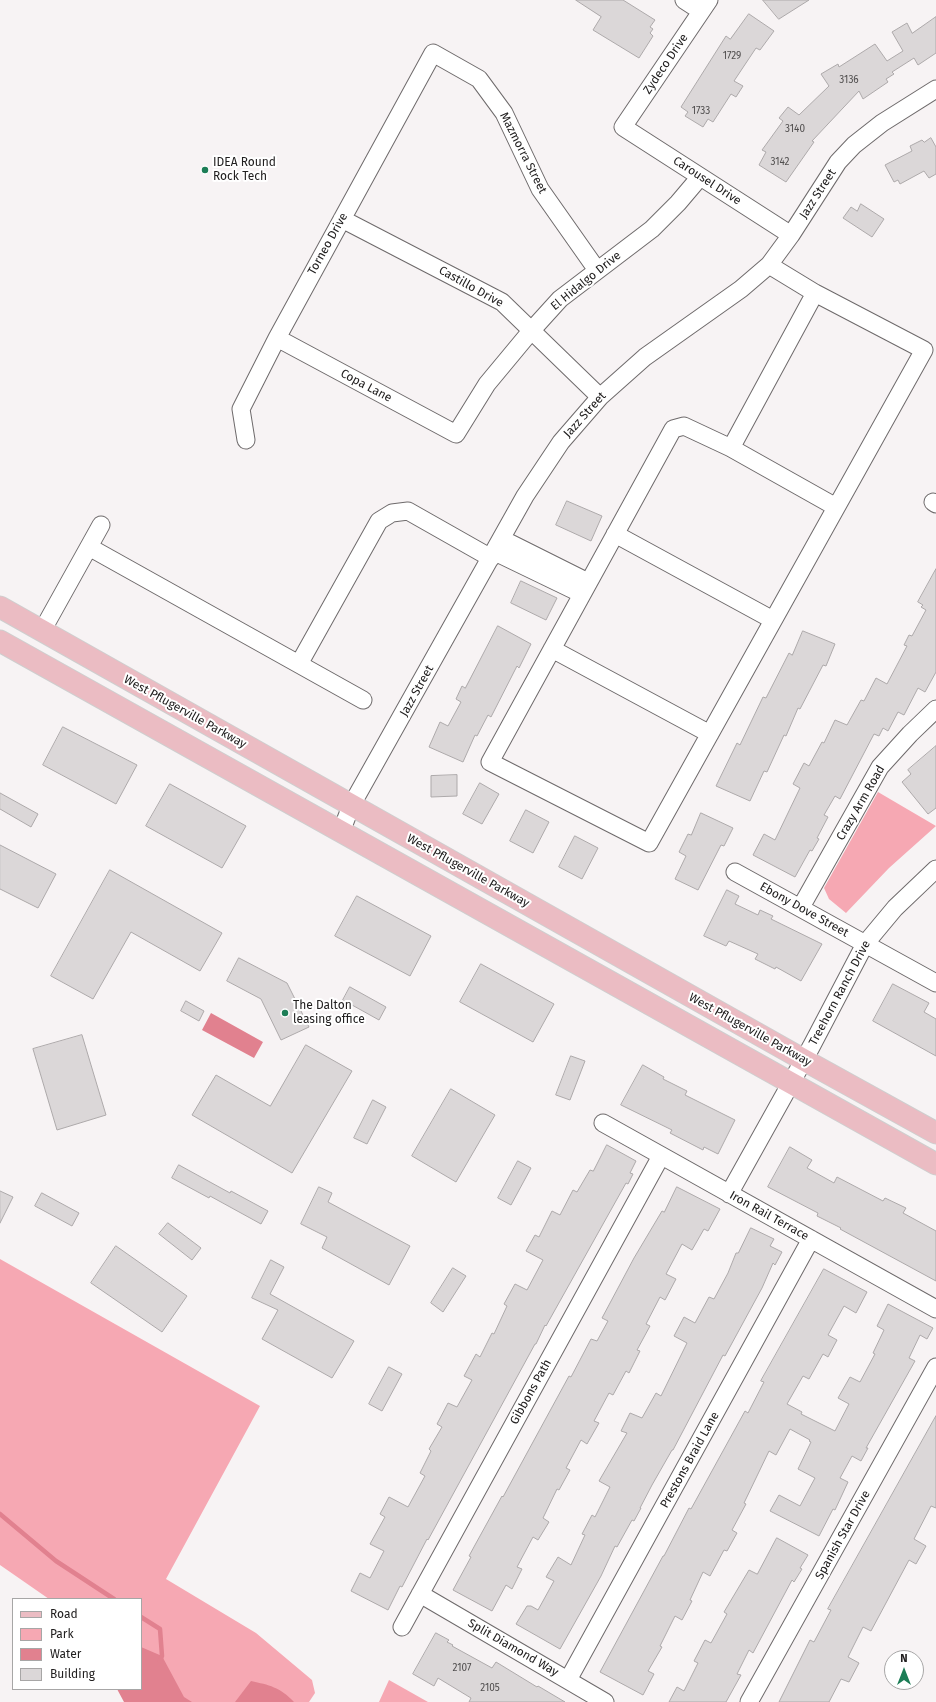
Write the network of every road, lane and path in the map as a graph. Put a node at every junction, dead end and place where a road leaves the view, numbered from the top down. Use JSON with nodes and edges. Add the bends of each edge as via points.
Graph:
{"nodes":[{"id":1,"x":684,"y":0,"type":"edge"},
{"id":2,"x":705,"y":5,"type":"edge"},
{"id":3,"x":433,"y":53,"type":"joint"},
{"id":4,"x":936,"y":89,"type":"edge"},
{"id":5,"x":623,"y":128,"type":"joint"},
{"id":6,"x":700,"y":177,"type":"junction"},
{"id":7,"x":342,"y":219,"type":"junction"},
{"id":8,"x":791,"y":235,"type":"junction"},
{"id":9,"x":769,"y":265,"type":"junction"},
{"id":10,"x":597,"y":270,"type":"junction"},
{"id":11,"x":815,"y":293,"type":"junction"},
{"id":12,"x":531,"y":331,"type":"junction"},
{"id":13,"x":277,"y":338,"type":"junction"},
{"id":14,"x":600,"y":397,"type":"junction"},
{"id":15,"x":456,"y":434,"type":"joint"},
{"id":16,"x":246,"y":440,"type":"dead end"},
{"id":17,"x":730,"y":448,"type":"junction"},
{"id":18,"x":836,"y":507,"type":"junction"},
{"id":19,"x":101,"y":525,"type":"dead end"},
{"id":20,"x":615,"y":534,"type":"junction"},
{"id":21,"x":89,"y":547,"type":"junction"},
{"id":22,"x":496,"y":550,"type":"junction"},
{"id":23,"x":585,"y":588,"type":"junction"},
{"id":24,"x":0,"y":607,"type":"edge"},
{"id":25,"x":773,"y":620,"type":"junction"},
{"id":26,"x":42,"y":631,"type":"junction"},
{"id":27,"x":0,"y":641,"type":"edge"},
{"id":28,"x":552,"y":648,"type":"junction"},
{"id":29,"x":298,"y":664,"type":"junction"},
{"id":30,"x":363,"y":700,"type":"dead end"},
{"id":31,"x":936,"y":709,"type":"edge"},
{"id":32,"x":710,"y":734,"type":"junction"},
{"id":33,"x":351,"y":806,"type":"junction"},
{"id":34,"x":341,"y":832,"type":"junction"},
{"id":35,"x":936,"y":869,"type":"edge"},
{"id":36,"x":735,"y":872,"type":"dead end"},
{"id":37,"x":801,"y":908,"type":"junction"},
{"id":38,"x":865,"y":944,"type":"junction"},
{"id":39,"x":936,"y":983,"type":"edge"},
{"id":40,"x":804,"y":1060,"type":"junction"},
{"id":41,"x":791,"y":1084,"type":"junction"},
{"id":42,"x":603,"y":1123,"type":"dead end"},
{"id":43,"x":936,"y":1133,"type":"edge"},
{"id":44,"x":661,"y":1156,"type":"junction"},
{"id":45,"x":936,"y":1164,"type":"edge"},
{"id":46,"x":729,"y":1194,"type":"junction"},
{"id":47,"x":811,"y":1239,"type":"junction"},
{"id":48,"x":936,"y":1309,"type":"edge"},
{"id":49,"x":936,"y":1367,"type":"edge"},
{"id":50,"x":420,"y":1594,"type":"junction"},
{"id":51,"x":402,"y":1627,"type":"dead end"},
{"id":52,"x":568,"y":1680,"type":"junction"},
{"id":53,"x":605,"y":1702,"type":"edge"},
{"id":54,"x":749,"y":1702,"type":"edge"}],
"edges":[{"from":1,"to":2,"type":"street"},
{"from":2,"to":5,"type":"street","name":"Zydeco Drive"},
{"from":3,"to":7,"type":"street","name":"Torneo Drive"},
{"from":3,"to":10,"type":"street","name":"Mazmorra Street","via":[[479,79],[504,114],[540,189]]},
{"from":4,"to":8,"type":"street","name":"Jazz Street","via":[[882,123],[854,145],[838,162]]},
{"from":5,"to":6,"type":"street","name":"Carousel Drive"},
{"from":6,"to":8,"type":"street","name":"Carousel Drive"},
{"from":6,"to":10,"type":"street","name":"El Hidalgo Drive","via":[[652,229]]},
{"from":7,"to":12,"type":"street","name":"Castillo Drive","via":[[502,302]]},
{"from":7,"to":13,"type":"street","name":"Torneo Drive"},
{"from":8,"to":9,"type":"street","name":"Jazz Street"},
{"from":9,"to":11,"type":"street"},
{"from":9,"to":14,"type":"street","name":"Jazz Street","via":[[741,289],[645,357]]},
{"from":10,"to":12,"type":"street","name":"El Hidalgo Drive","via":[[560,299]]},
{"from":11,"to":17,"type":"street"},
{"from":11,"to":18,"type":"street","via":[[924,350]]},
{"from":12,"to":14,"type":"street","name":"Castillo Drive"},
{"from":12,"to":15,"type":"street","name":"El Hidalgo Drive","via":[[487,384]]},
{"from":13,"to":15,"type":"street","name":"Copa Lane"},
{"from":13,"to":16,"type":"street","name":"Torneo Drive","via":[[241,408]]},
{"from":14,"to":22,"type":"street","name":"Jazz Street","via":[[561,442],[525,496]]},
{"from":17,"to":18,"type":"street"},
{"from":17,"to":20,"type":"street","via":[[684,426],[672,429]]},
{"from":18,"to":25,"type":"street"},
{"from":19,"to":21,"type":"street"},
{"from":20,"to":23,"type":"street"},
{"from":20,"to":25,"type":"street"},
{"from":21,"to":26,"type":"street"},
{"from":21,"to":29,"type":"street"},
{"from":22,"to":23,"type":"street","via":[[542,567]]},
{"from":22,"to":29,"type":"street","via":[[408,511],[392,513],[379,521]]},
{"from":22,"to":33,"type":"street","name":"Jazz Street"},
{"from":23,"to":28,"type":"street"},
{"from":24,"to":26,"type":"main road","name":"West Pflugerville Parkway"},
{"from":25,"to":32,"type":"street"},
{"from":26,"to":33,"type":"main road","name":"West Pflugerville Parkway"},
{"from":27,"to":34,"type":"main road"},
{"from":28,"to":32,"type":"street"},
{"from":28,"to":32,"type":"street","via":[[490,762],[649,843]]},
{"from":29,"to":30,"type":"street"},
{"from":31,"to":37,"type":"street","name":"Crazy Arm Road","via":[[880,767]]},
{"from":33,"to":34,"type":"street","name":"Jazz Street"},
{"from":33,"to":40,"type":"main road","name":"West Pflugerville Parkway"},
{"from":34,"to":41,"type":"main road"},
{"from":35,"to":38,"type":"street","name":"Treehorn Ranch Drive","via":[[895,908]]},
{"from":36,"to":37,"type":"street","name":"Ebony Dove Street"},
{"from":37,"to":38,"type":"street","name":"Ebony Dove Street"},
{"from":38,"to":39,"type":"street","name":"Ebony Dove Street"},
{"from":38,"to":40,"type":"street","name":"Treehorn Ranch Drive"},
{"from":40,"to":41,"type":"street","name":"Treehorn Ranch Drive"},
{"from":40,"to":43,"type":"main road","name":"West Pflugerville Parkway"},
{"from":41,"to":45,"type":"main road"},
{"from":41,"to":46,"type":"street","name":"Treehorn Ranch Drive"},
{"from":42,"to":44,"type":"street","name":"Iron Rail Terrace"},
{"from":44,"to":46,"type":"street","name":"Iron Rail Terrace"},
{"from":44,"to":50,"type":"street","name":"Gibbons Path"},
{"from":46,"to":47,"type":"street","name":"Iron Rail Terrace"},
{"from":47,"to":48,"type":"street","name":"Iron Rail Terrace"},
{"from":47,"to":52,"type":"street","name":"Prestons Braid Lane"},
{"from":49,"to":54,"type":"street","name":"Spanish Star Drive"},
{"from":50,"to":51,"type":"street","name":"Gibbons Path"},
{"from":50,"to":52,"type":"street","name":"Split Diamond Way"},
{"from":52,"to":53,"type":"street","name":"Split Diamond Way"}]}
